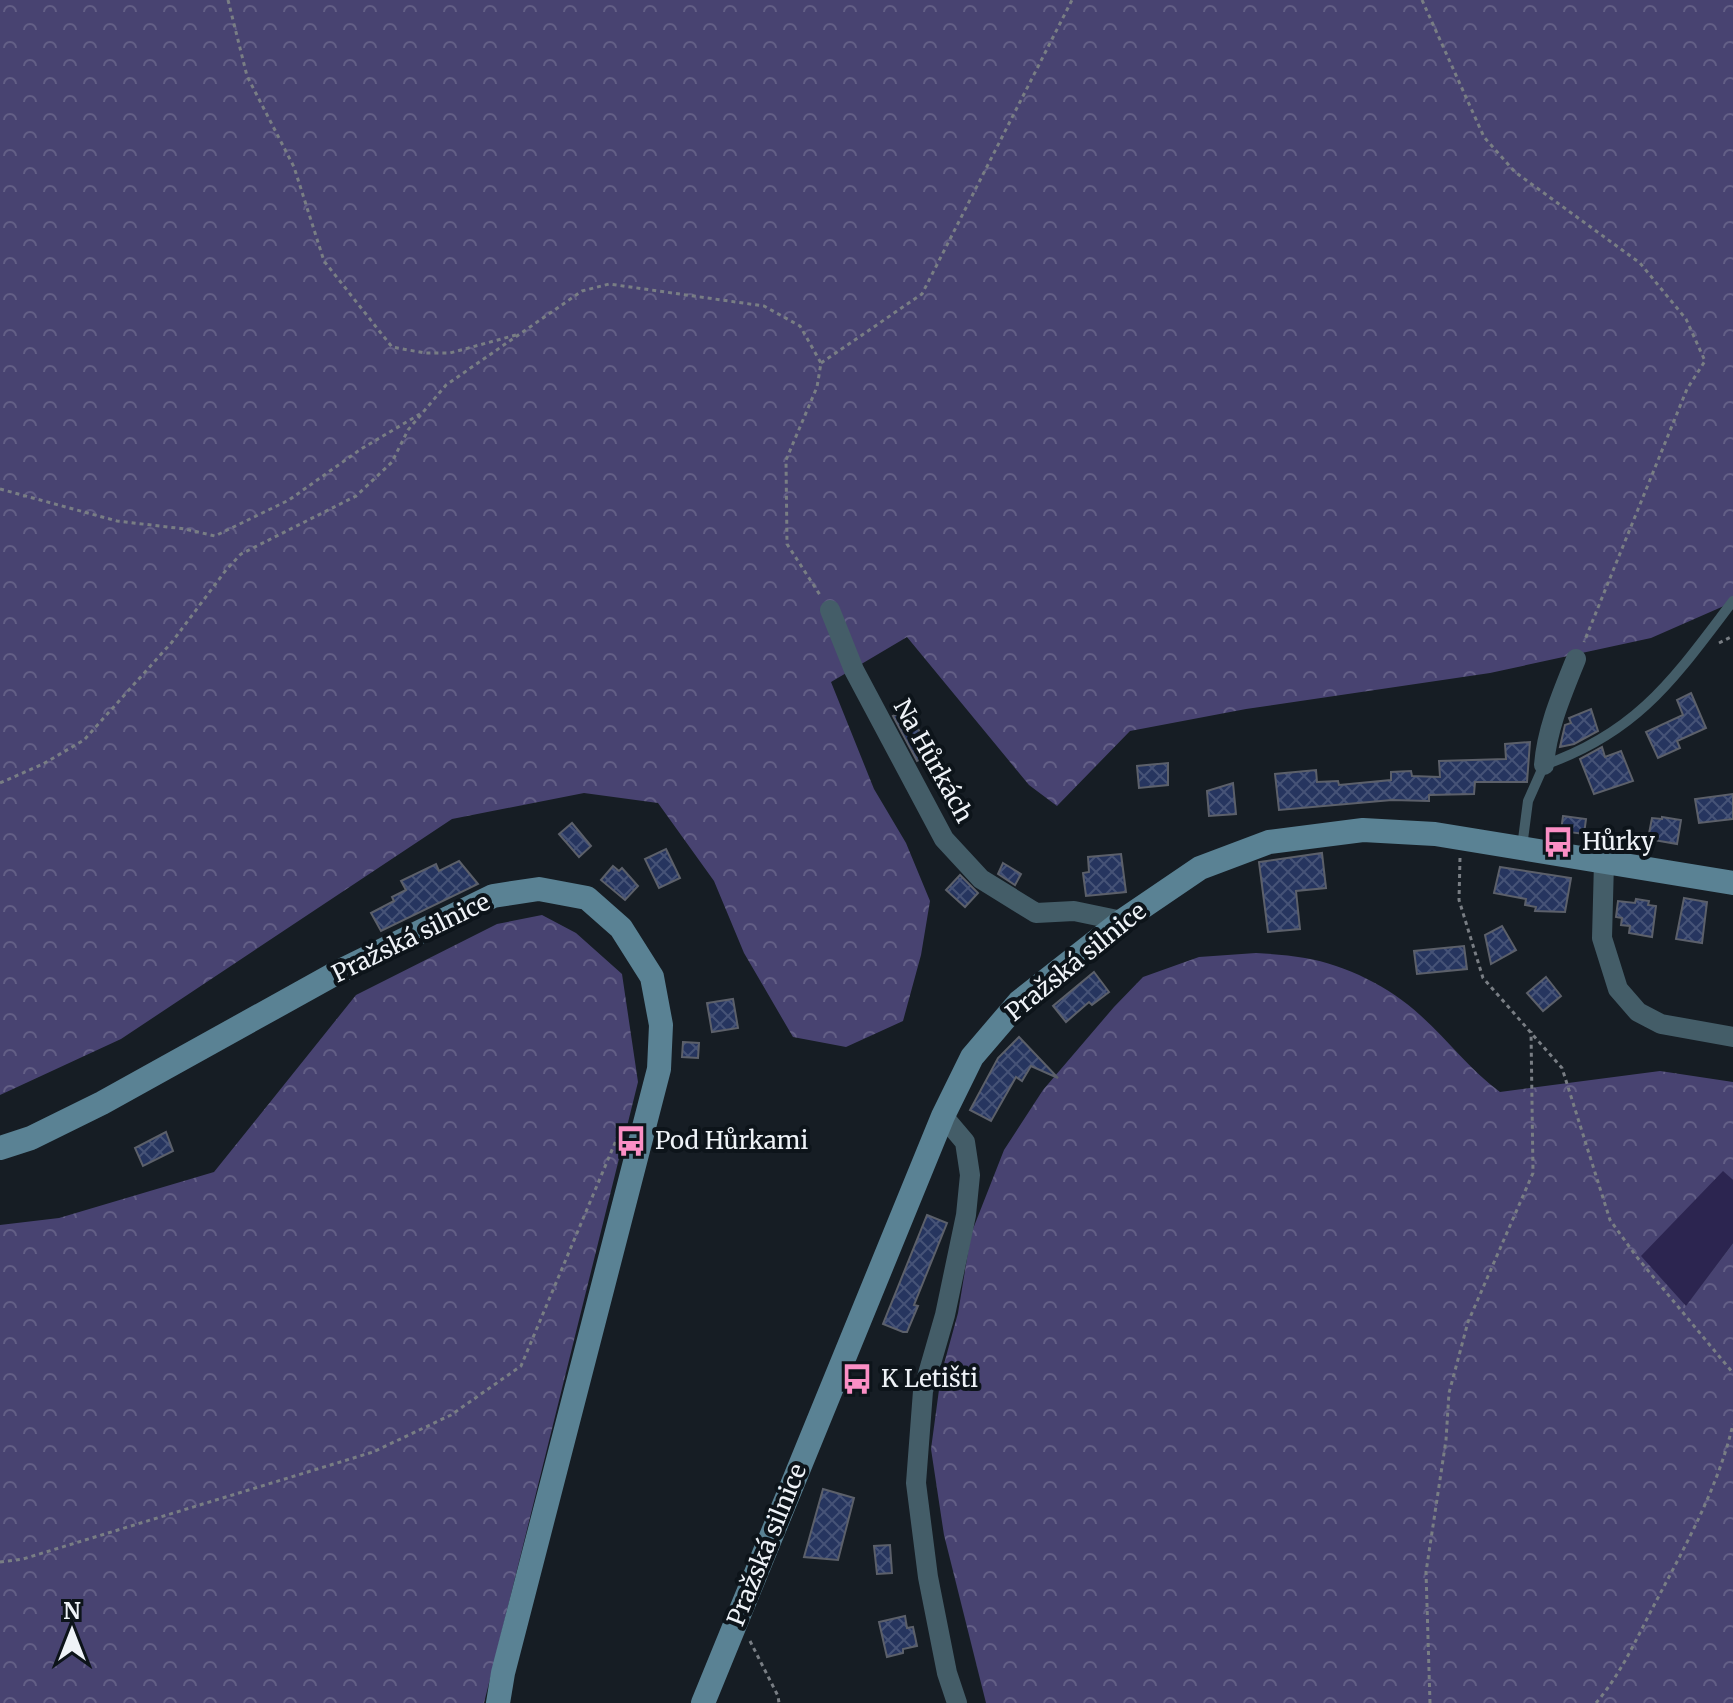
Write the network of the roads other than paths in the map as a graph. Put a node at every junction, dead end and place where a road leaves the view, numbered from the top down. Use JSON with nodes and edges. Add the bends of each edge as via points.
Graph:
{"nodes":[{"id":1,"x":1733,"y":601,"type":"edge"},
{"id":2,"x":830,"y":610,"type":"road end"},
{"id":3,"x":1576,"y":659,"type":"road end"},
{"id":4,"x":1544,"y":765,"type":"junction"},
{"id":5,"x":1522,"y":849,"type":"junction"},
{"id":6,"x":1604,"y":862,"type":"junction"},
{"id":7,"x":1733,"y":883,"type":"edge"},
{"id":8,"x":1122,"y":921,"type":"junction"},
{"id":9,"x":1733,"y":1037,"type":"edge"},
{"id":10,"x":943,"y":1116,"type":"junction"},
{"id":11,"x":0,"y":1148,"type":"edge"},
{"id":12,"x":498,"y":1703,"type":"edge"},
{"id":13,"x":703,"y":1703,"type":"edge"},
{"id":14,"x":957,"y":1703,"type":"edge"}],
"edges":[{"from":1,"to":4,"type":"lane","via":[[1694,655],[1631,720],[1605,738]]},
{"from":2,"to":8,"type":"street","name":"Na Hůrkách","via":[[854,670],[944,839],[981,879],[1036,913],[1074,911]]},
{"from":3,"to":4,"type":"street","via":[[1556,708]]},
{"from":4,"to":5,"type":"lane","via":[[1528,801]]},
{"from":5,"to":6,"type":"street","name":"Pražská silnice"},
{"from":5,"to":8,"type":"street","name":"Pražská silnice","via":[[1363,830],[1269,842],[1200,868]]},
{"from":6,"to":7,"type":"street","name":"Pražská silnice"},
{"from":6,"to":9,"type":"street","via":[[1602,938],[1618,989],[1638,1012],[1661,1024]]},
{"from":8,"to":10,"type":"street","name":"Pražská silnice","via":[[1019,1002],[972,1057]]},
{"from":10,"to":13,"type":"street","name":"Pražská silnice"},
{"from":10,"to":14,"type":"street","via":[[965,1142],[970,1175],[948,1301],[923,1391],[916,1483],[928,1577]]},
{"from":11,"to":12,"type":"street","name":"Pražská silnice","via":[[102,1103],[338,972],[493,896],[539,889],[587,898],[621,928],[652,977],[661,1025],[659,1069]]}]}
